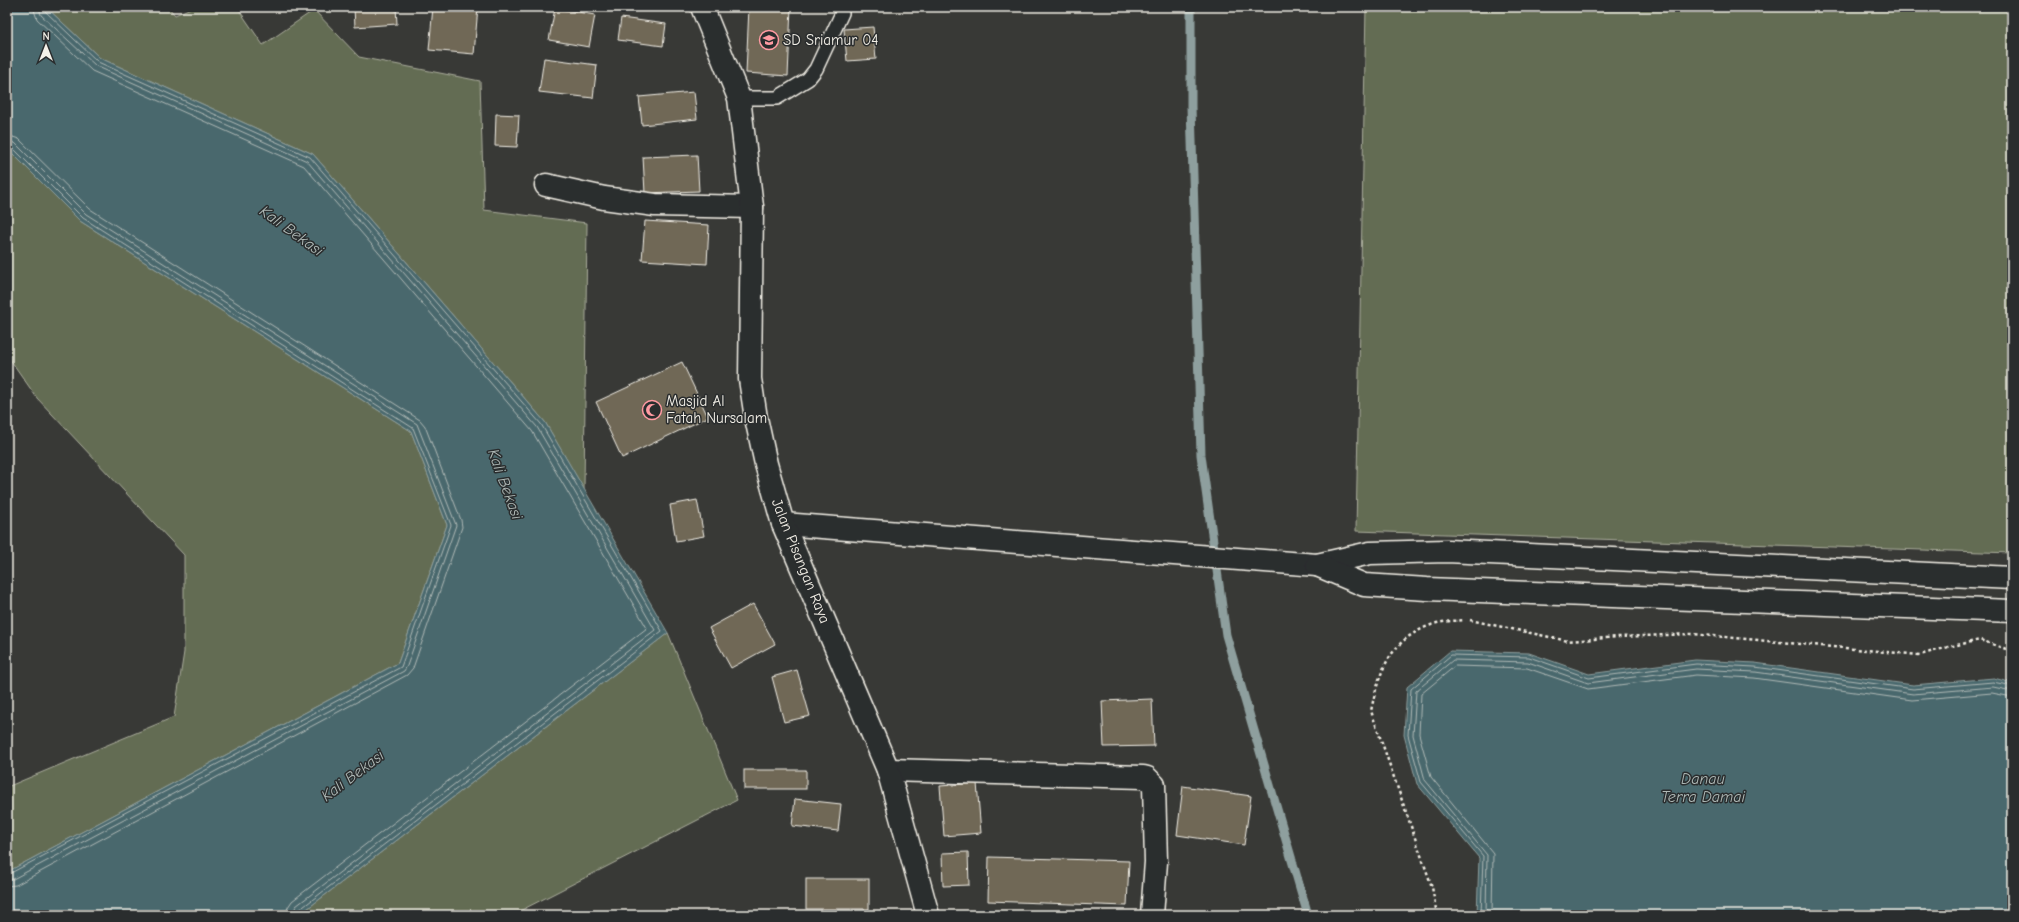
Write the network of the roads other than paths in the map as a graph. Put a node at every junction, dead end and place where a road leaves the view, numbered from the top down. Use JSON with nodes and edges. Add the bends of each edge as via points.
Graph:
{"nodes":[{"id":1,"x":702,"y":7,"type":"edge"},
{"id":2,"x":842,"y":13,"type":"dead end"},
{"id":3,"x":739,"y":98,"type":"junction"},
{"id":4,"x":546,"y":185,"type":"dead end"},
{"id":5,"x":752,"y":207,"type":"junction"},
{"id":6,"x":783,"y":524,"type":"junction"},
{"id":7,"x":1316,"y":565,"type":"junction"},
{"id":8,"x":2012,"y":578,"type":"edge"},
{"id":9,"x":2012,"y":611,"type":"edge"},
{"id":10,"x":888,"y":770,"type":"junction"},
{"id":11,"x":928,"y":915,"type":"edge"},
{"id":12,"x":1152,"y":915,"type":"edge"}],
"edges":[{"from":1,"to":3,"type":"street","name":"Jalan Pisangan Raya"},
{"from":2,"to":3,"type":"lane","via":[[816,69],[808,79],[777,98]]},
{"from":3,"to":5,"type":"street","name":"Jalan Pisangan Raya"},
{"from":4,"to":5,"type":"street","via":[[604,198],[655,204]]},
{"from":5,"to":6,"type":"street","name":"Jalan Pisangan Raya","via":[[750,379],[766,464]]},
{"from":6,"to":7,"type":"street"},
{"from":6,"to":10,"type":"street","name":"Jalan Pisangan Raya"},
{"from":7,"to":8,"type":"street","via":[[1370,553],[1447,551]]},
{"from":7,"to":9,"type":"street","via":[[1364,585],[1403,588]]},
{"from":10,"to":11,"type":"street","name":"Jalan Pisangan Raya"},
{"from":10,"to":12,"type":"street","via":[[1147,778],[1154,785],[1156,855]]}]}
